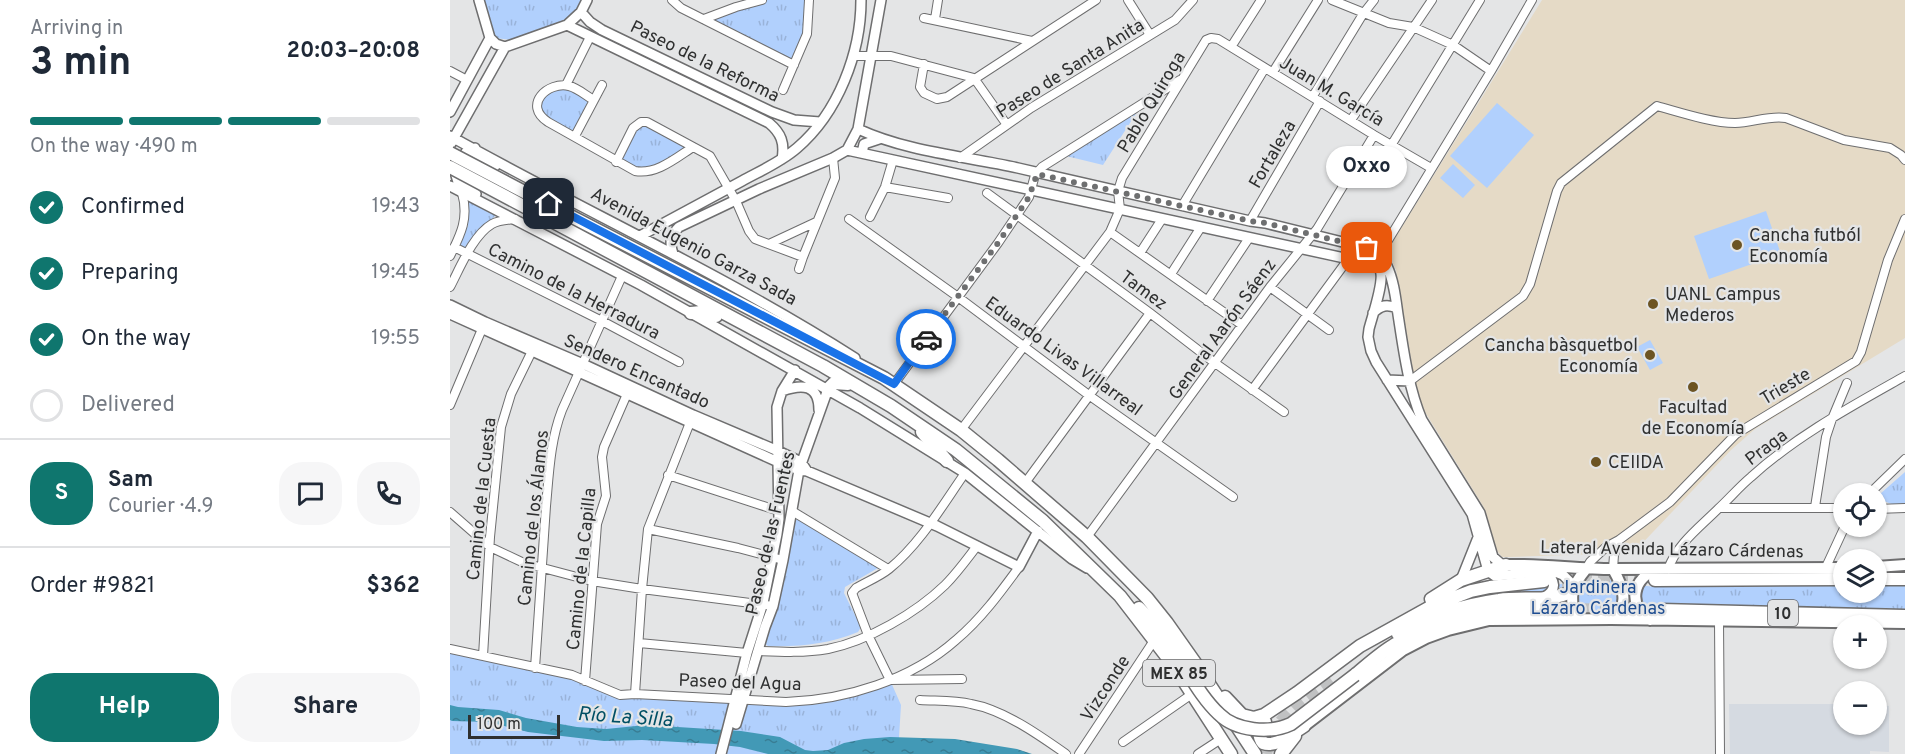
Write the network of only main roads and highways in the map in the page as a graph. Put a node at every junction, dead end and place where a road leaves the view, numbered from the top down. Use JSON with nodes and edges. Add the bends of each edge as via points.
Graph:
{"nodes":[{"id":1,"x":450,"y":153,"type":"edge"},
{"id":2,"x":450,"y":167,"type":"edge"},
{"id":3,"x":691,"y":313,"type":"road end"},
{"id":4,"x":742,"y":324,"type":"junction"},
{"id":5,"x":854,"y":385,"type":"junction"},
{"id":6,"x":828,"y":389,"type":"road end"},
{"id":7,"x":913,"y":422,"type":"junction"},
{"id":8,"x":947,"y":461,"type":"road end"},
{"id":9,"x":1504,"y":564,"type":"joint"},
{"id":10,"x":1905,"y":565,"type":"edge"},
{"id":11,"x":1887,"y":566,"type":"edge"},
{"id":12,"x":1833,"y":567,"type":"edge"},
{"id":13,"x":1665,"y":568,"type":"junction"},
{"id":14,"x":1586,"y":569,"type":"junction"},
{"id":15,"x":1613,"y":569,"type":"junction"},
{"id":16,"x":1887,"y":574,"type":"edge"},
{"id":17,"x":1545,"y":576,"type":"tunnel mouth"},
{"id":18,"x":1833,"y":579,"type":"edge"},
{"id":19,"x":1902,"y":579,"type":"edge"},
{"id":20,"x":1655,"y":580,"type":"tunnel mouth"},
{"id":21,"x":1573,"y":589,"type":"junction"},
{"id":22,"x":1120,"y":596,"type":"junction"},
{"id":23,"x":1544,"y":603,"type":"junction"},
{"id":24,"x":1661,"y":610,"type":"tunnel mouth"},
{"id":25,"x":1905,"y":616,"type":"edge"},
{"id":26,"x":1574,"y":619,"type":"junction"},
{"id":27,"x":1611,"y":619,"type":"junction"},
{"id":28,"x":1650,"y":620,"type":"junction"},
{"id":29,"x":1905,"y":623,"type":"edge"},
{"id":30,"x":1395,"y":626,"type":"junction"},
{"id":31,"x":1448,"y":630,"type":"junction"},
{"id":32,"x":1379,"y":635,"type":"junction"},
{"id":33,"x":1410,"y":637,"type":"junction"},
{"id":34,"x":1368,"y":651,"type":"junction"},
{"id":35,"x":1198,"y":667,"type":"junction"},
{"id":36,"x":1335,"y":675,"type":"tunnel mouth"},
{"id":37,"x":1297,"y":693,"type":"junction"},
{"id":38,"x":1304,"y":726,"type":"junction"},
{"id":39,"x":1231,"y":754,"type":"edge"},
{"id":40,"x":1255,"y":754,"type":"edge"},
{"id":41,"x":1281,"y":754,"type":"edge"}],
"edges":[{"from":1,"to":35,"type":"highway","name":"Avenida Eugenio Garza Sada","number":"MEX 85","bridge":true,"via":[[889,381],[961,430],[1087,537],[1147,598]]},
{"from":2,"to":4,"type":"highway","number":"MEX 85","bridge":true},
{"from":3,"to":4,"type":"highway","via":[[701,312]]},
{"from":4,"to":5,"type":"highway","number":"MEX 85"},
{"from":5,"to":6,"type":"highway","via":[[837,382]]},
{"from":5,"to":7,"type":"highway","number":"MEX 85"},
{"from":7,"to":8,"type":"highway"},
{"from":7,"to":22,"type":"highway","number":"MEX 85","via":[[1012,494]]},
{"from":9,"to":14,"type":"main road","name":"Lateral Avenida Lázaro Cárdenas"},
{"from":9,"to":32,"type":"highway","via":[[1461,580]]},
{"from":10,"to":11,"type":"main road"},
{"from":12,"to":13,"type":"main road","name":"Lateral Avenida Lázaro Cárdenas"},
{"from":13,"to":15,"type":"main road","name":"Lateral Avenida Lázaro Cárdenas"},
{"from":13,"to":28,"type":"main road","via":[[1646,575],[1636,591],[1638,609]]},
{"from":14,"to":15,"type":"main road","name":"Lateral Avenida Lázaro Cárdenas"},
{"from":14,"to":21,"type":"main road"},
{"from":15,"to":27,"type":"main road","via":[[1624,599],[1619,613]]},
{"from":16,"to":19,"type":"highway"},
{"from":17,"to":30,"type":"highway","via":[[1471,591]]},
{"from":18,"to":20,"type":"highway","number":"10"},
{"from":21,"to":23,"type":"highway"},
{"from":21,"to":26,"type":"main road"},
{"from":22,"to":33,"type":"highway","bridge":true,"via":[[1152,622],[1220,716],[1258,730],[1291,724]]},
{"from":22,"to":39,"type":"highway","number":"MEX 85","via":[[1155,639]]},
{"from":23,"to":33,"type":"highway","via":[[1473,614]]},
{"from":23,"to":34,"type":"highway","via":[[1501,599],[1451,610]]},
{"from":24,"to":25,"type":"highway","number":"10"},
{"from":26,"to":27,"type":"main road"},
{"from":26,"to":31,"type":"main road","via":[[1504,619]]},
{"from":27,"to":28,"type":"main road"},
{"from":28,"to":29,"type":"main road"},
{"from":30,"to":32,"type":"highway"},
{"from":30,"to":34,"type":"highway"},
{"from":31,"to":33,"type":"highway"},
{"from":31,"to":38,"type":"main road","via":[[1403,651]]},
{"from":32,"to":37,"type":"highway"},
{"from":34,"to":36,"type":"highway"},
{"from":35,"to":37,"type":"highway","via":[[1238,712],[1249,717],[1264,715]]},
{"from":35,"to":40,"type":"highway","name":"Avenida Eugenio Garza Sada","number":"MEX 85"},
{"from":37,"to":38,"type":"highway","via":[[1264,722],[1259,736],[1263,743],[1272,745]]},
{"from":38,"to":41,"type":"highway"}]}
